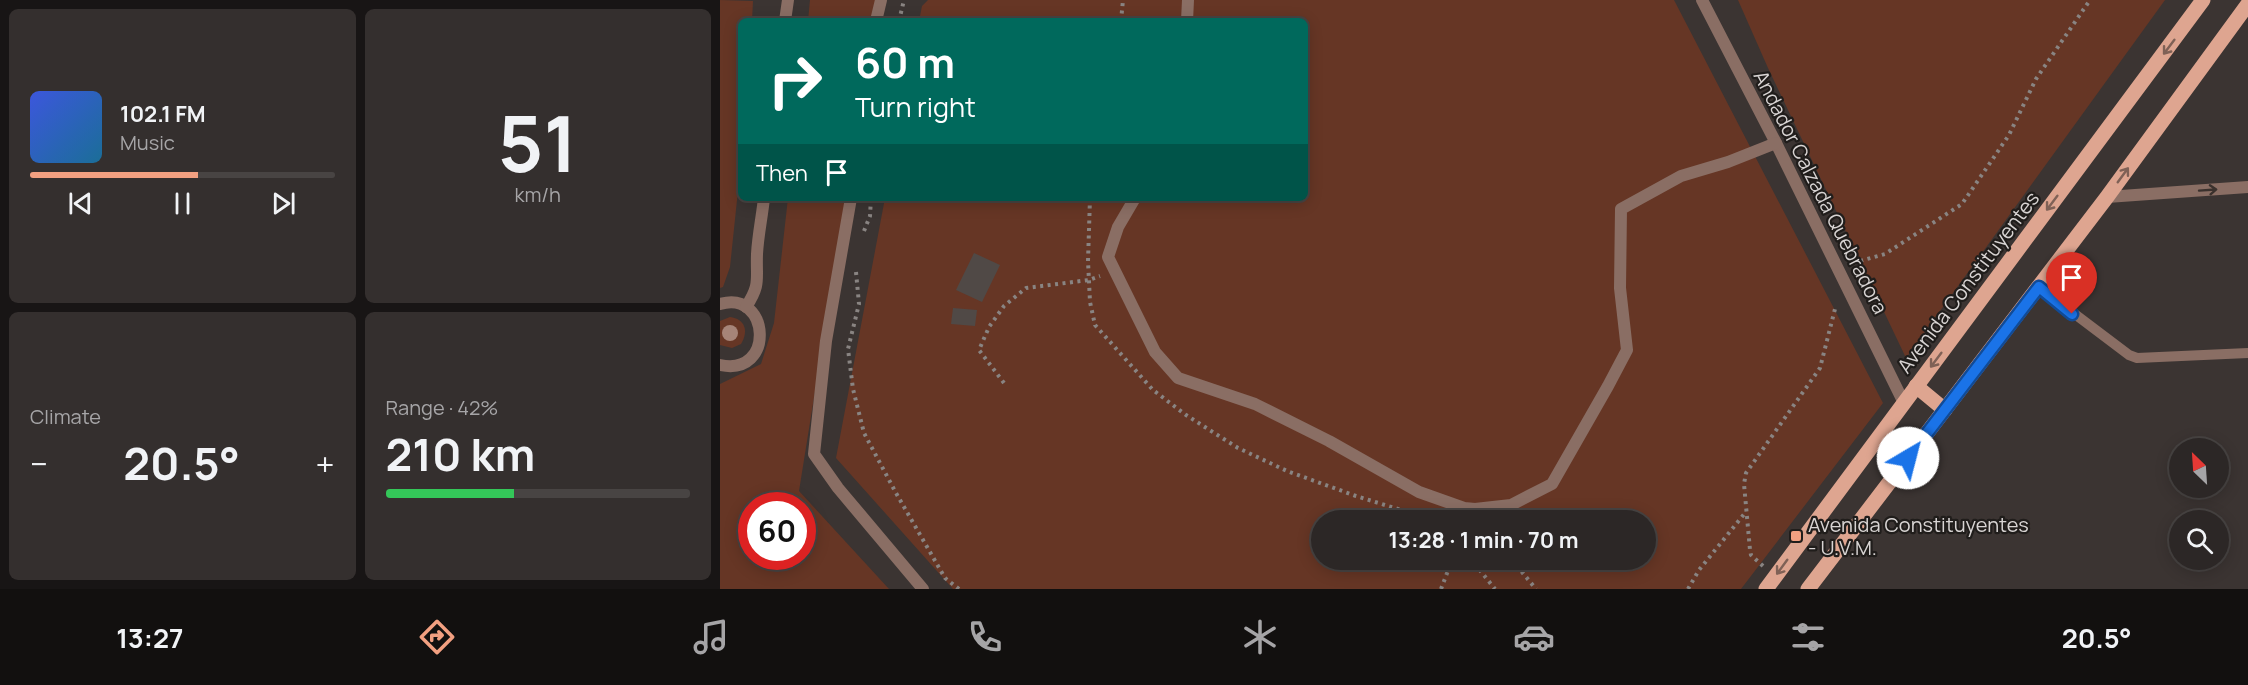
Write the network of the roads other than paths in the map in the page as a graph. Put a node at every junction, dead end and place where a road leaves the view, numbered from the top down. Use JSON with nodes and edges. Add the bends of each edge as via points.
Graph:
{"nodes":[{"id":1,"x":788,"y":0,"type":"edge"},
{"id":2,"x":881,"y":0,"type":"edge"},
{"id":3,"x":1188,"y":0,"type":"edge"},
{"id":4,"x":1702,"y":0,"type":"edge"},
{"id":5,"x":2204,"y":0,"type":"edge"},
{"id":6,"x":2248,"y":4,"type":"edge"},
{"id":7,"x":785,"y":18,"type":"edge"},
{"id":8,"x":877,"y":18,"type":"edge"},
{"id":9,"x":1187,"y":18,"type":"edge"},
{"id":10,"x":1776,"y":143,"type":"junction"},
{"id":11,"x":2248,"y":187,"type":"edge"},
{"id":12,"x":2107,"y":197,"type":"junction"},
{"id":13,"x":764,"y":201,"type":"edge"},
{"id":14,"x":850,"y":201,"type":"edge"},
{"id":15,"x":1133,"y":201,"type":"edge"},
{"id":16,"x":2039,"y":287,"type":"junction"},
{"id":17,"x":720,"y":304,"type":"edge"},
{"id":18,"x":746,"y":307,"type":"junction"},
{"id":19,"x":2248,"y":353,"type":"edge"},
{"id":20,"x":720,"y":365,"type":"edge"},
{"id":21,"x":1916,"y":386,"type":"junction"},
{"id":22,"x":1904,"y":403,"type":"junction"},
{"id":23,"x":1945,"y":410,"type":"junction"},
{"id":24,"x":923,"y":589,"type":"edge"},
{"id":25,"x":1766,"y":589,"type":"edge"},
{"id":26,"x":1808,"y":589,"type":"edge"}],
"edges":[{"from":1,"to":7,"type":"street"},
{"from":2,"to":8,"type":"street"},
{"from":3,"to":9,"type":"street"},
{"from":4,"to":10,"type":"street","name":"Andador Calzada Quebradora"},
{"from":5,"to":21,"type":"main road","name":"Avenida Constituyentes","one_way":true},
{"from":12,"to":6,"type":"main road","one_way":true},
{"from":10,"to":15,"type":"street","via":[[1681,176],[1621,209],[1620,288],[1627,350],[1552,484],[1512,505],[1475,509],[1419,492],[1256,404],[1178,378],[1155,352],[1108,257],[1118,227]]},
{"from":10,"to":22,"type":"street","name":"Andador Calzada Quebradora"},
{"from":12,"to":11,"type":"street","one_way":true},
{"from":12,"to":16,"type":"main road"},
{"from":13,"to":18,"type":"street","via":[[756,293]]},
{"from":14,"to":24,"type":"street","via":[[826,341],[814,454]]},
{"from":16,"to":19,"type":"lane","via":[[2129,356]]},
{"from":16,"to":23,"type":"main road"},
{"from":17,"to":18,"type":"street"},
{"from":18,"to":20,"type":"street","via":[[759,323],[761,333],[755,353],[738,365]]},
{"from":21,"to":22,"type":"main road","name":"Avenida Constituyentes"},
{"from":21,"to":23,"type":"main road"},
{"from":22,"to":25,"type":"main road","name":"Avenida Constituyentes","one_way":true},
{"from":23,"to":26,"type":"main road"}]}
